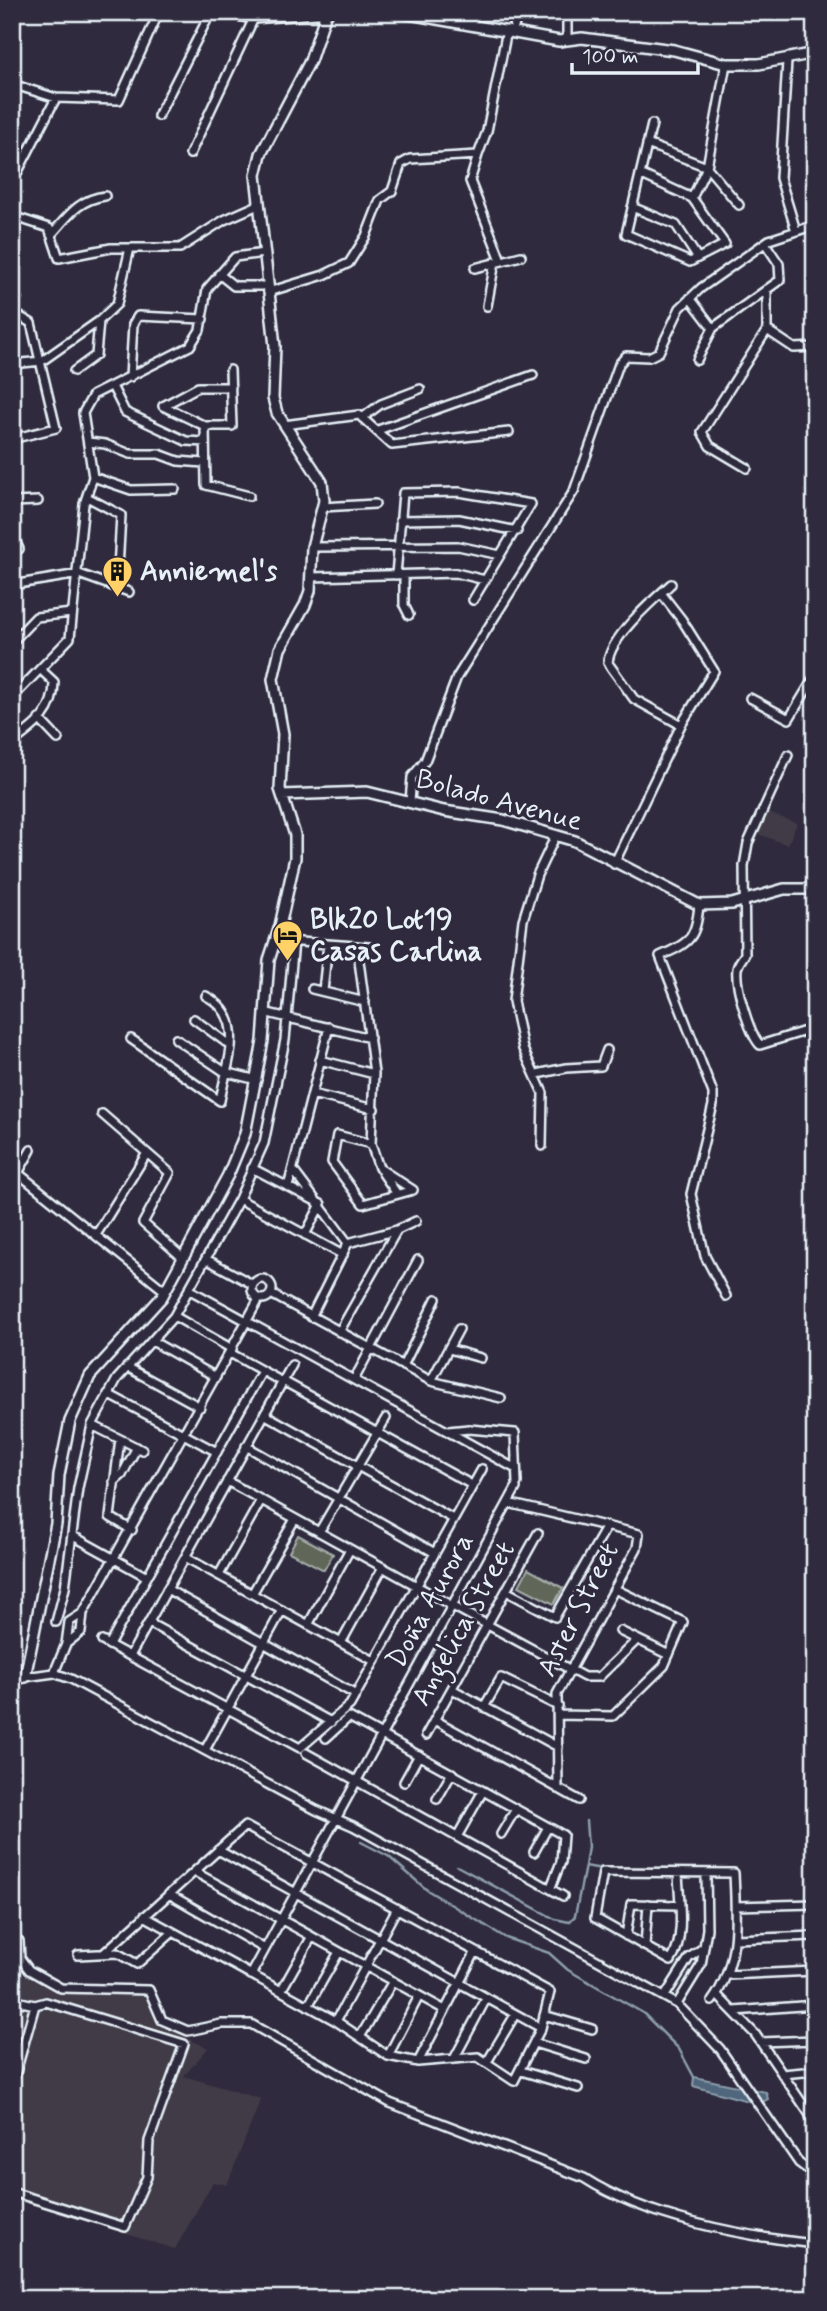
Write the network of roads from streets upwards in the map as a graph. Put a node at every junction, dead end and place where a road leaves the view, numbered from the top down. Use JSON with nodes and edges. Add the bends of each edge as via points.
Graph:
{"nodes":[{"id":1,"x":159,"y":12,"type":"edge"},
{"id":2,"x":211,"y":12,"type":"edge"},
{"id":3,"x":221,"y":12,"type":"edge"},
{"id":4,"x":327,"y":12,"type":"edge"},
{"id":5,"x":398,"y":12,"type":"edge"},
{"id":6,"x":517,"y":12,"type":"edge"},
{"id":7,"x":568,"y":12,"type":"edge"},
{"id":8,"x":254,"y":19,"type":"junction"},
{"id":9,"x":510,"y":31,"type":"junction"},
{"id":10,"x":567,"y":39,"type":"junction"},
{"id":11,"x":815,"y":53,"type":"edge"},
{"id":12,"x":787,"y":61,"type":"junction"},
{"id":13,"x":726,"y":64,"type":"junction"},
{"id":14,"x":12,"y":84,"type":"edge"},
{"id":15,"x":56,"y":98,"type":"junction"},
{"id":16,"x":158,"y":116,"type":"dead end"},
{"id":17,"x":652,"y":124,"type":"dead end"},
{"id":18,"x":647,"y":144,"type":"junction"},
{"id":19,"x":190,"y":154,"type":"dead end"},
{"id":20,"x":478,"y":155,"type":"junction"},
{"id":21,"x":708,"y":167,"type":"junction"},
{"id":22,"x":640,"y":174,"type":"junction"},
{"id":23,"x":12,"y":183,"type":"edge"},
{"id":24,"x":105,"y":197,"type":"dead end"},
{"id":25,"x":692,"y":198,"type":"junction"},
{"id":26,"x":258,"y":205,"type":"junction"},
{"id":27,"x":739,"y":205,"type":"dead end"},
{"id":28,"x":632,"y":207,"type":"junction"},
{"id":29,"x":12,"y":216,"type":"edge"},
{"id":30,"x":815,"y":225,"type":"edge"},
{"id":31,"x":796,"y":231,"type":"junction"},
{"id":32,"x":51,"y":235,"type":"junction"},
{"id":33,"x":765,"y":243,"type":"junction"},
{"id":34,"x":130,"y":248,"type":"junction"},
{"id":35,"x":264,"y":253,"type":"junction"},
{"id":36,"x":521,"y":256,"type":"dead end"},
{"id":37,"x":697,"y":257,"type":"junction"},
{"id":38,"x":498,"y":261,"type":"junction"},
{"id":39,"x":475,"y":268,"type":"dead end"},
{"id":40,"x":219,"y":274,"type":"junction"},
{"id":41,"x":265,"y":289,"type":"junction"},
{"id":42,"x":766,"y":289,"type":"junction"},
{"id":43,"x":690,"y":298,"type":"junction"},
{"id":44,"x":487,"y":306,"type":"dead end"},
{"id":45,"x":12,"y":312,"type":"edge"},
{"id":46,"x":203,"y":320,"type":"junction"},
{"id":47,"x":99,"y":321,"type":"junction"},
{"id":48,"x":713,"y":328,"type":"junction"},
{"id":49,"x":767,"y":330,"type":"junction"},
{"id":50,"x":815,"y":346,"type":"edge"},
{"id":51,"x":697,"y":359,"type":"dead end"},
{"id":52,"x":42,"y":361,"type":"junction"},
{"id":53,"x":12,"y":364,"type":"edge"},
{"id":54,"x":230,"y":370,"type":"dead end"},
{"id":55,"x":74,"y":371,"type":"dead end"},
{"id":56,"x":533,"y":375,"type":"dead end"},
{"id":57,"x":130,"y":377,"type":"junction"},
{"id":58,"x":112,"y":386,"type":"junction"},
{"id":59,"x":231,"y":387,"type":"junction"},
{"id":60,"x":420,"y":389,"type":"dead end"},
{"id":61,"x":362,"y":418,"type":"junction"},
{"id":62,"x":284,"y":425,"type":"junction"},
{"id":63,"x":205,"y":426,"type":"junction"},
{"id":64,"x":377,"y":430,"type":"junction"},
{"id":65,"x":509,"y":432,"type":"dead end"},
{"id":66,"x":12,"y":439,"type":"edge"},
{"id":67,"x":88,"y":442,"type":"junction"},
{"id":68,"x":205,"y":442,"type":"junction"},
{"id":69,"x":204,"y":463,"type":"junction"},
{"id":70,"x":747,"y":468,"type":"dead end"},
{"id":71,"x":93,"y":477,"type":"junction"},
{"id":72,"x":175,"y":489,"type":"dead end"},
{"id":73,"x":249,"y":496,"type":"dead end"},
{"id":74,"x":87,"y":497,"type":"junction"},
{"id":75,"x":38,"y":501,"type":"dead end"},
{"id":76,"x":12,"y":502,"type":"edge"},
{"id":77,"x":375,"y":504,"type":"dead end"},
{"id":78,"x":322,"y":507,"type":"junction"},
{"id":79,"x":400,"y":520,"type":"junction"},
{"id":80,"x":517,"y":531,"type":"junction"},
{"id":81,"x":12,"y":534,"type":"edge"},
{"id":82,"x":398,"y":546,"type":"junction"},
{"id":83,"x":312,"y":547,"type":"junction"},
{"id":84,"x":19,"y":549,"type":"dead end"},
{"id":85,"x":500,"y":555,"type":"junction"},
{"id":86,"x":79,"y":574,"type":"junction"},
{"id":87,"x":400,"y":575,"type":"junction"},
{"id":88,"x":311,"y":577,"type":"junction"},
{"id":89,"x":485,"y":580,"type":"junction"},
{"id":90,"x":670,"y":584,"type":"dead end"},
{"id":91,"x":117,"y":587,"type":"junction"},
{"id":92,"x":12,"y":591,"type":"edge"},
{"id":93,"x":129,"y":592,"type":"dead end"},
{"id":94,"x":661,"y":593,"type":"junction"},
{"id":95,"x":473,"y":600,"type":"dead end"},
{"id":96,"x":72,"y":612,"type":"junction"},
{"id":97,"x":410,"y":615,"type":"dead end"},
{"id":98,"x":12,"y":642,"type":"edge"},
{"id":99,"x":40,"y":668,"type":"junction"},
{"id":100,"x":815,"y":676,"type":"edge"},
{"id":101,"x":12,"y":698,"type":"edge"},
{"id":102,"x":750,"y":698,"type":"dead end"},
{"id":103,"x":39,"y":719,"type":"junction"},
{"id":104,"x":681,"y":725,"type":"junction"},
{"id":105,"x":58,"y":739,"type":"dead end"},
{"id":106,"x":12,"y":743,"type":"edge"},
{"id":107,"x":788,"y":754,"type":"dead end"},
{"id":108,"x":282,"y":795,"type":"junction"},
{"id":109,"x":410,"y":802,"type":"junction"},
{"id":110,"x":556,"y":835,"type":"junction"},
{"id":111,"x":614,"y":864,"type":"junction"},
{"id":112,"x":815,"y":890,"type":"edge"},
{"id":113,"x":747,"y":900,"type":"junction"},
{"id":114,"x":699,"y":905,"type":"junction"},
{"id":115,"x":328,"y":944,"type":"junction"},
{"id":116,"x":357,"y":946,"type":"junction"},
{"id":117,"x":369,"y":947,"type":"dead end"},
{"id":118,"x":313,"y":989,"type":"dead end"},
{"id":119,"x":323,"y":991,"type":"junction"},
{"id":120,"x":206,"y":996,"type":"dead end"},
{"id":121,"x":365,"y":1002,"type":"junction"},
{"id":122,"x":264,"y":1012,"type":"junction"},
{"id":123,"x":287,"y":1017,"type":"junction"},
{"id":124,"x":194,"y":1019,"type":"dead end"},
{"id":125,"x":329,"y":1027,"type":"junction"},
{"id":126,"x":815,"y":1028,"type":"edge"},
{"id":127,"x":370,"y":1038,"type":"junction"},
{"id":128,"x":131,"y":1039,"type":"dead end"},
{"id":129,"x":176,"y":1039,"type":"dead end"},
{"id":130,"x":231,"y":1046,"type":"junction"},
{"id":131,"x":607,"y":1050,"type":"dead end"},
{"id":132,"x":320,"y":1060,"type":"junction"},
{"id":133,"x":225,"y":1072,"type":"junction"},
{"id":134,"x":374,"y":1074,"type":"junction"},
{"id":135,"x":537,"y":1074,"type":"junction"},
{"id":136,"x":257,"y":1080,"type":"junction"},
{"id":137,"x":312,"y":1094,"type":"junction"},
{"id":138,"x":374,"y":1109,"type":"junction"},
{"id":139,"x":102,"y":1114,"type":"dead end"},
{"id":140,"x":371,"y":1144,"type":"junction"},
{"id":141,"x":542,"y":1146,"type":"dead end"},
{"id":142,"x":31,"y":1150,"type":"dead end"},
{"id":143,"x":147,"y":1153,"type":"junction"},
{"id":144,"x":253,"y":1168,"type":"junction"},
{"id":145,"x":379,"y":1168,"type":"junction"},
{"id":146,"x":293,"y":1170,"type":"junction"},
{"id":147,"x":288,"y":1187,"type":"junction"},
{"id":148,"x":397,"y":1195,"type":"junction"},
{"id":149,"x":239,"y":1199,"type":"junction"},
{"id":150,"x":321,"y":1204,"type":"junction"},
{"id":151,"x":416,"y":1221,"type":"dead end"},
{"id":152,"x":397,"y":1230,"type":"junction"},
{"id":153,"x":305,"y":1235,"type":"junction"},
{"id":154,"x":96,"y":1236,"type":"junction"},
{"id":155,"x":348,"y":1243,"type":"junction"},
{"id":156,"x":343,"y":1255,"type":"junction"},
{"id":157,"x":183,"y":1258,"type":"junction"},
{"id":158,"x":206,"y":1259,"type":"junction"},
{"id":159,"x":418,"y":1260,"type":"dead end"},
{"id":160,"x":253,"y":1284,"type":"junction"},
{"id":161,"x":190,"y":1290,"type":"junction"},
{"id":162,"x":165,"y":1291,"type":"junction"},
{"id":163,"x":271,"y":1294,"type":"junction"},
{"id":164,"x":726,"y":1296,"type":"dead end"},
{"id":165,"x":259,"y":1299,"type":"junction"},
{"id":166,"x":436,"y":1299,"type":"dead end"},
{"id":167,"x":174,"y":1317,"type":"junction"},
{"id":168,"x":311,"y":1317,"type":"junction"},
{"id":169,"x":247,"y":1321,"type":"junction"},
{"id":170,"x":459,"y":1328,"type":"dead end"},
{"id":171,"x":339,"y":1332,"type":"junction"},
{"id":172,"x":152,"y":1341,"type":"junction"},
{"id":173,"x":370,"y":1349,"type":"junction"},
{"id":174,"x":449,"y":1349,"type":"junction"},
{"id":175,"x":231,"y":1351,"type":"junction"},
{"id":176,"x":481,"y":1358,"type":"dead end"},
{"id":177,"x":292,"y":1365,"type":"dead end"},
{"id":178,"x":403,"y":1366,"type":"junction"},
{"id":179,"x":127,"y":1367,"type":"junction"},
{"id":180,"x":262,"y":1371,"type":"junction"},
{"id":181,"x":216,"y":1377,"type":"junction"},
{"id":182,"x":280,"y":1380,"type":"junction"},
{"id":183,"x":354,"y":1380,"type":"junction"},
{"id":184,"x":431,"y":1381,"type":"junction"},
{"id":185,"x":108,"y":1394,"type":"junction"},
{"id":186,"x":500,"y":1398,"type":"dead end"},
{"id":187,"x":200,"y":1407,"type":"junction"},
{"id":188,"x":264,"y":1414,"type":"junction"},
{"id":189,"x":386,"y":1418,"type":"dead end"},
{"id":190,"x":92,"y":1425,"type":"junction"},
{"id":191,"x":447,"y":1431,"type":"junction"},
{"id":192,"x":377,"y":1434,"type":"junction"},
{"id":193,"x":184,"y":1435,"type":"junction"},
{"id":194,"x":120,"y":1438,"type":"junction"},
{"id":195,"x":246,"y":1446,"type":"junction"},
{"id":196,"x":217,"y":1452,"type":"junction"},
{"id":197,"x":359,"y":1467,"type":"junction"},
{"id":198,"x":482,"y":1469,"type":"dead end"},
{"id":199,"x":516,"y":1469,"type":"junction"},
{"id":200,"x":227,"y":1481,"type":"junction"},
{"id":201,"x":114,"y":1482,"type":"junction"},
{"id":202,"x":472,"y":1485,"type":"junction"},
{"id":203,"x":341,"y":1499,"type":"junction"},
{"id":204,"x":261,"y":1500,"type":"junction"},
{"id":205,"x":508,"y":1503,"type":"junction"},
{"id":206,"x":295,"y":1519,"type":"junction"},
{"id":207,"x":453,"y":1519,"type":"junction"},
{"id":208,"x":607,"y":1526,"type":"junction"},
{"id":209,"x":132,"y":1530,"type":"junction"},
{"id":210,"x":319,"y":1532,"type":"junction"},
{"id":211,"x":538,"y":1532,"type":"dead end"},
{"id":212,"x":73,"y":1536,"type":"junction"},
{"id":213,"x":350,"y":1549,"type":"junction"},
{"id":214,"x":435,"y":1552,"type":"junction"},
{"id":215,"x":186,"y":1557,"type":"junction"},
{"id":216,"x":116,"y":1559,"type":"junction"},
{"id":217,"x":383,"y":1567,"type":"junction"},
{"id":218,"x":219,"y":1575,"type":"junction"},
{"id":219,"x":147,"y":1577,"type":"junction"},
{"id":220,"x":416,"y":1586,"type":"junction"},
{"id":221,"x":615,"y":1588,"type":"junction"},
{"id":222,"x":167,"y":1589,"type":"junction"},
{"id":223,"x":506,"y":1591,"type":"junction"},
{"id":224,"x":252,"y":1594,"type":"junction"},
{"id":225,"x":452,"y":1605,"type":"junction"},
{"id":226,"x":282,"y":1611,"type":"junction"},
{"id":227,"x":83,"y":1612,"type":"junction"},
{"id":228,"x":56,"y":1622,"type":"dead end"},
{"id":229,"x":149,"y":1623,"type":"junction"},
{"id":230,"x":308,"y":1625,"type":"junction"},
{"id":231,"x":487,"y":1625,"type":"junction"},
{"id":232,"x":620,"y":1632,"type":"dead end"},
{"id":233,"x":637,"y":1640,"type":"junction"},
{"id":234,"x":264,"y":1643,"type":"junction"},
{"id":235,"x":341,"y":1643,"type":"junction"},
{"id":236,"x":66,"y":1644,"type":"junction"},
{"id":237,"x":670,"y":1655,"type":"junction"},
{"id":238,"x":130,"y":1656,"type":"junction"},
{"id":239,"x":374,"y":1661,"type":"junction"},
{"id":240,"x":570,"y":1670,"type":"junction"},
{"id":241,"x":54,"y":1673,"type":"junction"},
{"id":242,"x":247,"y":1675,"type":"junction"},
{"id":243,"x":17,"y":1678,"type":"edge"},
{"id":244,"x":12,"y":1689,"type":"edge"},
{"id":245,"x":452,"y":1689,"type":"junction"},
{"id":246,"x":356,"y":1695,"type":"junction"},
{"id":247,"x":558,"y":1706,"type":"junction"},
{"id":248,"x":484,"y":1707,"type":"junction"},
{"id":249,"x":228,"y":1709,"type":"junction"},
{"id":250,"x":558,"y":1715,"type":"junction"},
{"id":251,"x":435,"y":1720,"type":"junction"},
{"id":252,"x":331,"y":1722,"type":"junction"},
{"id":253,"x":382,"y":1735,"type":"junction"},
{"id":254,"x":426,"y":1735,"type":"dead end"},
{"id":255,"x":326,"y":1738,"type":"dead end"},
{"id":256,"x":558,"y":1746,"type":"junction"},
{"id":257,"x":205,"y":1750,"type":"junction"},
{"id":258,"x":306,"y":1752,"type":"dead end"},
{"id":259,"x":419,"y":1755,"type":"junction"},
{"id":260,"x":452,"y":1773,"type":"junction"},
{"id":261,"x":357,"y":1779,"type":"junction"},
{"id":262,"x":404,"y":1782,"type":"dead end"},
{"id":263,"x":558,"y":1789,"type":"junction"},
{"id":264,"x":484,"y":1791,"type":"junction"},
{"id":265,"x":436,"y":1800,"type":"dead end"},
{"id":266,"x":579,"y":1800,"type":"dead end"},
{"id":267,"x":516,"y":1809,"type":"junction"},
{"id":268,"x":336,"y":1819,"type":"junction"},
{"id":269,"x":548,"y":1827,"type":"junction"},
{"id":270,"x":501,"y":1834,"type":"dead end"},
{"id":271,"x":458,"y":1835,"type":"junction"},
{"id":272,"x":218,"y":1850,"type":"junction"},
{"id":273,"x":534,"y":1852,"type":"dead end"},
{"id":274,"x":312,"y":1864,"type":"junction"},
{"id":275,"x":195,"y":1872,"type":"junction"},
{"id":276,"x":678,"y":1873,"type":"junction"},
{"id":277,"x":706,"y":1873,"type":"junction"},
{"id":278,"x":551,"y":1886,"type":"junction"},
{"id":279,"x":169,"y":1894,"type":"junction"},
{"id":280,"x":295,"y":1894,"type":"junction"},
{"id":281,"x":563,"y":1896,"type":"dead end"},
{"id":282,"x":815,"y":1903,"type":"edge"},
{"id":283,"x":648,"y":1904,"type":"junction"},
{"id":284,"x":679,"y":1905,"type":"junction"},
{"id":285,"x":736,"y":1906,"type":"junction"},
{"id":286,"x":396,"y":1910,"type":"junction"},
{"id":287,"x":144,"y":1916,"type":"junction"},
{"id":288,"x":281,"y":1921,"type":"junction"},
{"id":289,"x":172,"y":1933,"type":"junction"},
{"id":290,"x":626,"y":1936,"type":"junction"},
{"id":291,"x":815,"y":1936,"type":"edge"},
{"id":292,"x":312,"y":1938,"type":"junction"},
{"id":293,"x":12,"y":1939,"type":"edge"},
{"id":294,"x":735,"y":1939,"type":"junction"},
{"id":295,"x":380,"y":1941,"type":"junction"},
{"id":296,"x":645,"y":1946,"type":"junction"},
{"id":297,"x":704,"y":1947,"type":"junction"},
{"id":298,"x":265,"y":1949,"type":"junction"},
{"id":299,"x":339,"y":1952,"type":"junction"},
{"id":300,"x":104,"y":1953,"type":"junction"},
{"id":301,"x":475,"y":1953,"type":"junction"},
{"id":302,"x":78,"y":1955,"type":"dead end"},
{"id":303,"x":366,"y":1967,"type":"junction"},
{"id":304,"x":815,"y":1971,"type":"edge"},
{"id":305,"x":680,"y":1972,"type":"junction"},
{"id":306,"x":251,"y":1975,"type":"junction"},
{"id":307,"x":729,"y":1975,"type":"junction"},
{"id":308,"x":691,"y":1980,"type":"junction"},
{"id":309,"x":393,"y":1982,"type":"junction"},
{"id":310,"x":459,"y":1983,"type":"junction"},
{"id":311,"x":281,"y":1991,"type":"junction"},
{"id":312,"x":419,"y":1996,"type":"junction"},
{"id":313,"x":666,"y":1996,"type":"junction"},
{"id":314,"x":486,"y":1999,"type":"junction"},
{"id":315,"x":12,"y":2000,"type":"edge"},
{"id":316,"x":35,"y":2004,"type":"junction"},
{"id":317,"x":677,"y":2004,"type":"junction"},
{"id":318,"x":815,"y":2005,"type":"edge"},
{"id":319,"x":308,"y":2006,"type":"junction"},
{"id":320,"x":445,"y":2010,"type":"junction"},
{"id":321,"x":734,"y":2011,"type":"junction"},
{"id":322,"x":515,"y":2015,"type":"junction"},
{"id":323,"x":544,"y":2015,"type":"junction"},
{"id":324,"x":336,"y":2021,"type":"junction"},
{"id":325,"x":541,"y":2028,"type":"junction"},
{"id":326,"x":592,"y":2029,"type":"dead end"},
{"id":327,"x":360,"y":2037,"type":"junction"},
{"id":328,"x":815,"y":2040,"type":"edge"},
{"id":329,"x":761,"y":2042,"type":"junction"},
{"id":330,"x":534,"y":2043,"type":"junction"},
{"id":331,"x":388,"y":2056,"type":"junction"},
{"id":332,"x":454,"y":2059,"type":"junction"},
{"id":333,"x":586,"y":2059,"type":"dead end"},
{"id":334,"x":418,"y":2062,"type":"junction"},
{"id":335,"x":487,"y":2063,"type":"junction"},
{"id":336,"x":520,"y":2071,"type":"junction"},
{"id":337,"x":815,"y":2071,"type":"edge"},
{"id":338,"x":782,"y":2074,"type":"junction"},
{"id":339,"x":815,"y":2082,"type":"edge"},
{"id":340,"x":12,"y":2086,"type":"edge"},
{"id":341,"x":578,"y":2088,"type":"dead end"},
{"id":342,"x":812,"y":2119,"type":"edge"},
{"id":343,"x":815,"y":2175,"type":"edge"},
{"id":344,"x":12,"y":2192,"type":"edge"},
{"id":345,"x":815,"y":2244,"type":"edge"}],
"edges":[{"from":1,"to":15,"type":"street","via":[[119,100]]},
{"from":2,"to":16,"type":"street"},
{"from":3,"to":8,"type":"street"},
{"from":4,"to":8,"type":"street"},
{"from":4,"to":26,"type":"street","via":[[310,61],[261,154],[256,175]]},
{"from":5,"to":9,"type":"street"},
{"from":6,"to":9,"type":"street"},
{"from":7,"to":10,"type":"street"},
{"from":8,"to":19,"type":"street"},
{"from":9,"to":10,"type":"street"},
{"from":9,"to":20,"type":"street"},
{"from":10,"to":13,"type":"street","via":[[674,50]]},
{"from":11,"to":12,"type":"street"},
{"from":12,"to":13,"type":"street"},
{"from":12,"to":31,"type":"street","via":[[780,178]]},
{"from":13,"to":21,"type":"street"},
{"from":14,"to":15,"type":"street"},
{"from":15,"to":23,"type":"street"},
{"from":17,"to":18,"type":"street"},
{"from":18,"to":21,"type":"street"},
{"from":18,"to":22,"type":"street"},
{"from":20,"to":38,"type":"street","via":[[470,181]]},
{"from":20,"to":41,"type":"street","via":[[410,159],[401,164],[392,191],[380,200],[349,263],[324,275]]},
{"from":21,"to":25,"type":"street"},
{"from":21,"to":27,"type":"street"},
{"from":22,"to":25,"type":"street"},
{"from":22,"to":28,"type":"street"},
{"from":24,"to":32,"type":"street","via":[[79,203]]},
{"from":25,"to":37,"type":"street","via":[[725,244]]},
{"from":26,"to":34,"type":"street","via":[[224,220],[186,247]]},
{"from":26,"to":35,"type":"street"},
{"from":28,"to":37,"type":"street","via":[[676,225]]},
{"from":28,"to":37,"type":"street","via":[[626,234],[690,262]]},
{"from":29,"to":32,"type":"street","via":[[49,228]]},
{"from":30,"to":31,"type":"street"},
{"from":31,"to":33,"type":"street"},
{"from":32,"to":34,"type":"street","via":[[59,258]]},
{"from":33,"to":42,"type":"street","via":[[779,264],[780,276]]},
{"from":33,"to":43,"type":"street"},
{"from":34,"to":47,"type":"street","via":[[117,304]]},
{"from":35,"to":40,"type":"street","via":[[234,257]]},
{"from":35,"to":41,"type":"street"},
{"from":36,"to":38,"type":"street"},
{"from":38,"to":39,"type":"street"},
{"from":38,"to":44,"type":"street"},
{"from":40,"to":41,"type":"street","via":[[234,286]]},
{"from":40,"to":46,"type":"street","via":[[207,289]]},
{"from":41,"to":62,"type":"street","via":[[275,346],[273,398]]},
{"from":42,"to":48,"type":"street"},
{"from":42,"to":49,"type":"street"},
{"from":43,"to":48,"type":"street"},
{"from":43,"to":109,"type":"street","via":[[680,308],[659,352],[649,357],[625,356],[619,364],[574,491],[457,677],[425,761],[412,777]]},
{"from":45,"to":52,"type":"street","via":[[31,323]]},
{"from":46,"to":57,"type":"street","via":[[190,346]]},
{"from":46,"to":57,"type":"street","via":[[138,316],[133,324]]},
{"from":47,"to":52,"type":"street"},
{"from":47,"to":55,"type":"street","via":[[96,355]]},
{"from":48,"to":51,"type":"street"},
{"from":49,"to":50,"type":"street","via":[[794,348]]},
{"from":49,"to":70,"type":"street","via":[[702,432],[710,446]]},
{"from":52,"to":53,"type":"street"},
{"from":52,"to":66,"type":"street","via":[[56,428]]},
{"from":54,"to":59,"type":"street"},
{"from":56,"to":64,"type":"street"},
{"from":57,"to":58,"type":"street"},
{"from":58,"to":67,"type":"street","via":[[93,395],[83,413]]},
{"from":58,"to":68,"type":"street","via":[[125,412],[186,441]]},
{"from":59,"to":63,"type":"street","via":[[232,426]]},
{"from":59,"to":63,"type":"street","via":[[198,387],[163,405]]},
{"from":60,"to":61,"type":"street","via":[[381,404]]},
{"from":61,"to":62,"type":"street"},
{"from":61,"to":64,"type":"street"},
{"from":62,"to":78,"type":"street","via":[[322,482]]},
{"from":63,"to":68,"type":"street"},
{"from":64,"to":65,"type":"street","via":[[392,445]]},
{"from":67,"to":69,"type":"street","via":[[130,454],[159,454]]},
{"from":67,"to":71,"type":"street"},
{"from":68,"to":69,"type":"street"},
{"from":69,"to":73,"type":"street","via":[[206,485]]},
{"from":71,"to":72,"type":"street","via":[[131,490]]},
{"from":71,"to":74,"type":"street"},
{"from":74,"to":86,"type":"street"},
{"from":74,"to":91,"type":"street","via":[[121,515]]},
{"from":75,"to":76,"type":"street"},
{"from":77,"to":78,"type":"street"},
{"from":78,"to":83,"type":"street"},
{"from":79,"to":80,"type":"street","via":[[459,519]]},
{"from":79,"to":80,"type":"street","via":[[403,494],[459,492],[531,504]]},
{"from":79,"to":82,"type":"street"},
{"from":80,"to":85,"type":"street"},
{"from":81,"to":84,"type":"street"},
{"from":82,"to":83,"type":"street"},
{"from":82,"to":85,"type":"street","via":[[458,546]]},
{"from":82,"to":87,"type":"street"},
{"from":83,"to":88,"type":"street"},
{"from":85,"to":89,"type":"street"},
{"from":86,"to":91,"type":"street"},
{"from":86,"to":92,"type":"street","via":[[18,584]]},
{"from":86,"to":96,"type":"street"},
{"from":87,"to":88,"type":"street"},
{"from":87,"to":89,"type":"street","via":[[456,573]]},
{"from":87,"to":97,"type":"street"},
{"from":88,"to":108,"type":"street","via":[[306,606],[274,664],[272,680],[283,734]]},
{"from":89,"to":95,"type":"street"},
{"from":90,"to":94,"type":"street"},
{"from":91,"to":93,"type":"street"},
{"from":94,"to":104,"type":"street","via":[[714,671]]},
{"from":94,"to":104,"type":"street","via":[[625,629],[608,663],[634,699]]},
{"from":96,"to":98,"type":"street","via":[[36,617]]},
{"from":96,"to":99,"type":"street","via":[[70,638]]},
{"from":99,"to":101,"type":"street"},
{"from":99,"to":103,"type":"street","via":[[54,682],[54,701]]},
{"from":100,"to":102,"type":"street","via":[[789,719]]},
{"from":103,"to":105,"type":"street"},
{"from":103,"to":106,"type":"street"},
{"from":104,"to":111,"type":"street"},
{"from":107,"to":113,"type":"street","via":[[748,843],[744,866]]},
{"from":108,"to":109,"type":"street","name":"Bolado Avenue","via":[[367,792]]},
{"from":108,"to":122,"type":"street","via":[[296,847],[281,926],[269,960]]},
{"from":109,"to":110,"type":"street","name":"Bolado Avenue"},
{"from":110,"to":111,"type":"street","name":"Bolado Avenue"},
{"from":110,"to":135,"type":"street","via":[[523,920],[513,1001],[523,1049]]},
{"from":111,"to":114,"type":"street","name":"Bolado Avenue"},
{"from":112,"to":113,"type":"street","via":[[785,889]]},
{"from":113,"to":114,"type":"street"},
{"from":113,"to":126,"type":"street","via":[[745,954],[737,966],[737,981],[757,1042],[766,1044]]},
{"from":114,"to":164,"type":"street","via":[[690,940],[660,956],[713,1093],[691,1194],[705,1256]]},
{"from":115,"to":116,"type":"street"},
{"from":115,"to":119,"type":"street"},
{"from":115,"to":123,"type":"street","via":[[290,941]]},
{"from":116,"to":117,"type":"street"},
{"from":116,"to":121,"type":"street"},
{"from":118,"to":119,"type":"street"},
{"from":119,"to":121,"type":"street"},
{"from":120,"to":130,"type":"street","via":[[220,1005],[232,1029]]},
{"from":121,"to":127,"type":"street"},
{"from":122,"to":123,"type":"street"},
{"from":122,"to":136,"type":"street"},
{"from":123,"to":125,"type":"street"},
{"from":123,"to":144,"type":"street","via":[[264,1143]]},
{"from":124,"to":130,"type":"street"},
{"from":125,"to":127,"type":"street"},
{"from":125,"to":132,"type":"street"},
{"from":127,"to":134,"type":"street"},
{"from":128,"to":133,"type":"street","via":[[219,1101]]},
{"from":129,"to":133,"type":"street"},
{"from":130,"to":133,"type":"street"},
{"from":131,"to":135,"type":"street","via":[[601,1066]]},
{"from":132,"to":134,"type":"street"},
{"from":132,"to":137,"type":"street"},
{"from":133,"to":136,"type":"street"},
{"from":134,"to":138,"type":"street"},
{"from":135,"to":141,"type":"street","via":[[545,1112]]},
{"from":136,"to":157,"type":"street","via":[[245,1134],[229,1175]]},
{"from":137,"to":138,"type":"street"},
{"from":137,"to":146,"type":"street"},
{"from":138,"to":140,"type":"street"},
{"from":139,"to":143,"type":"street"},
{"from":140,"to":145,"type":"street"},
{"from":140,"to":148,"type":"street","via":[[337,1135],[332,1162],[363,1204]]},
{"from":142,"to":154,"type":"street","via":[[18,1173]]},
{"from":143,"to":154,"type":"street"},
{"from":143,"to":157,"type":"street","via":[[171,1177],[143,1223]]},
{"from":144,"to":147,"type":"street"},
{"from":144,"to":149,"type":"street"},
{"from":145,"to":148,"type":"street"},
{"from":145,"to":148,"type":"street","via":[[413,1190]]},
{"from":146,"to":147,"type":"street"},
{"from":146,"to":150,"type":"street"},
{"from":147,"to":150,"type":"street"},
{"from":149,"to":153,"type":"street"},
{"from":149,"to":158,"type":"street"},
{"from":150,"to":153,"type":"street"},
{"from":150,"to":155,"type":"street"},
{"from":151,"to":152,"type":"street"},
{"from":152,"to":155,"type":"street"},
{"from":152,"to":171,"type":"street"},
{"from":153,"to":156,"type":"street"},
{"from":154,"to":162,"type":"street"},
{"from":155,"to":156,"type":"street"},
{"from":156,"to":168,"type":"street"},
{"from":157,"to":162,"type":"street"},
{"from":158,"to":160,"type":"street"},
{"from":158,"to":161,"type":"street"},
{"from":159,"to":173,"type":"street"},
{"from":160,"to":163,"type":"street","via":[[267,1280]]},
{"from":160,"to":165,"type":"street","via":[[252,1293]]},
{"from":161,"to":167,"type":"street"},
{"from":161,"to":169,"type":"street"},
{"from":162,"to":243,"type":"street","via":[[90,1376],[69,1421],[56,1524]]},
{"from":163,"to":165,"type":"street"},
{"from":163,"to":168,"type":"street"},
{"from":165,"to":169,"type":"street"},
{"from":166,"to":178,"type":"street"},
{"from":167,"to":172,"type":"street"},
{"from":167,"to":175,"type":"street"},
{"from":168,"to":171,"type":"street"},
{"from":169,"to":175,"type":"street"},
{"from":169,"to":183,"type":"street"},
{"from":170,"to":174,"type":"street"},
{"from":171,"to":173,"type":"street"},
{"from":172,"to":179,"type":"street"},
{"from":172,"to":181,"type":"street"},
{"from":173,"to":178,"type":"street"},
{"from":173,"to":183,"type":"street"},
{"from":174,"to":176,"type":"street"},
{"from":174,"to":184,"type":"street"},
{"from":175,"to":180,"type":"street"},
{"from":175,"to":181,"type":"street"},
{"from":177,"to":182,"type":"street"},
{"from":178,"to":184,"type":"street"},
{"from":179,"to":185,"type":"street"},
{"from":179,"to":187,"type":"street"},
{"from":180,"to":182,"type":"street"},
{"from":180,"to":196,"type":"street"},
{"from":181,"to":187,"type":"street"},
{"from":182,"to":188,"type":"street"},
{"from":182,"to":192,"type":"street"},
{"from":183,"to":191,"type":"street"},
{"from":184,"to":186,"type":"street"},
{"from":185,"to":190,"type":"street"},
{"from":185,"to":193,"type":"street"},
{"from":187,"to":193,"type":"street"},
{"from":188,"to":195,"type":"street"},
{"from":188,"to":197,"type":"street"},
{"from":189,"to":192,"type":"street"},
{"from":190,"to":194,"type":"street"},
{"from":190,"to":212,"type":"street"},
{"from":191,"to":199,"type":"street"},
{"from":191,"to":199,"type":"street","via":[[515,1433]]},
{"from":192,"to":197,"type":"street"},
{"from":192,"to":202,"type":"street"},
{"from":193,"to":196,"type":"street"},
{"from":193,"to":209,"type":"street"},
{"from":194,"to":201,"type":"street"},
{"from":194,"to":201,"type":"street","via":[[139,1449]]},
{"from":195,"to":200,"type":"street"},
{"from":195,"to":203,"type":"street"},
{"from":196,"to":219,"type":"street"},
{"from":197,"to":203,"type":"street"},
{"from":197,"to":207,"type":"street"},
{"from":198,"to":202,"type":"street"},
{"from":199,"to":205,"type":"street","name":"Doña Aurora","via":[[517,1485]]},
{"from":200,"to":204,"type":"street"},
{"from":200,"to":215,"type":"street"},
{"from":201,"to":209,"type":"street","via":[[110,1517]]},
{"from":202,"to":207,"type":"street"},
{"from":203,"to":210,"type":"street"},
{"from":203,"to":214,"type":"street"},
{"from":204,"to":206,"type":"street"},
{"from":204,"to":218,"type":"street"},
{"from":205,"to":208,"type":"street"},
{"from":205,"to":225,"type":"street","name":"Doña Aurora"},
{"from":206,"to":210,"type":"street"},
{"from":206,"to":224,"type":"street"},
{"from":207,"to":214,"type":"street"},
{"from":208,"to":221,"type":"street","name":"Aster Street","via":[[639,1534],[637,1548]]},
{"from":208,"to":223,"type":"street","via":[[555,1617]]},
{"from":209,"to":216,"type":"street"},
{"from":210,"to":213,"type":"street"},
{"from":211,"to":223,"type":"street","name":"Angelica Street"},
{"from":212,"to":216,"type":"street"},
{"from":212,"to":228,"type":"street"},
{"from":213,"to":217,"type":"street"},
{"from":213,"to":230,"type":"street"},
{"from":214,"to":220,"type":"street"},
{"from":215,"to":218,"type":"street"},
{"from":215,"to":222,"type":"street"},
{"from":216,"to":219,"type":"street"},
{"from":216,"to":227,"type":"street"},
{"from":217,"to":220,"type":"street"},
{"from":217,"to":235,"type":"street"},
{"from":218,"to":224,"type":"street"},
{"from":219,"to":238,"type":"street","via":[[106,1643]]},
{"from":220,"to":225,"type":"street"},
{"from":220,"to":239,"type":"street"},
{"from":221,"to":237,"type":"street","via":[[683,1622]]},
{"from":221,"to":240,"type":"street","name":"Aster Street"},
{"from":222,"to":229,"type":"street"},
{"from":222,"to":234,"type":"street"},
{"from":223,"to":231,"type":"street","name":"Angelica Street"},
{"from":224,"to":226,"type":"street"},
{"from":225,"to":231,"type":"street"},
{"from":225,"to":253,"type":"street","name":"Doña Aurora"},
{"from":226,"to":230,"type":"street"},
{"from":226,"to":234,"type":"street"},
{"from":227,"to":236,"type":"street","via":[[81,1632]]},
{"from":227,"to":236,"type":"street","via":[[69,1622]]},
{"from":229,"to":238,"type":"street"},
{"from":229,"to":242,"type":"street"},
{"from":230,"to":235,"type":"street"},
{"from":231,"to":240,"type":"street"},
{"from":231,"to":245,"type":"street","name":"Angelica Street"},
{"from":232,"to":233,"type":"street"},
{"from":233,"to":237,"type":"street"},
{"from":233,"to":240,"type":"street","via":[[596,1679]]},
{"from":234,"to":242,"type":"street"},
{"from":234,"to":246,"type":"street"},
{"from":235,"to":239,"type":"street"},
{"from":236,"to":241,"type":"street"},
{"from":237,"to":250,"type":"street","via":[[613,1716]]},
{"from":238,"to":249,"type":"street"},
{"from":239,"to":246,"type":"street"},
{"from":240,"to":247,"type":"street","name":"Aster Street","via":[[557,1694]]},
{"from":241,"to":243,"type":"street"},
{"from":241,"to":257,"type":"street"},
{"from":242,"to":249,"type":"street"},
{"from":242,"to":252,"type":"street"},
{"from":243,"to":244,"type":"street"},
{"from":245,"to":248,"type":"street"},
{"from":245,"to":251,"type":"street","name":"Angelica Street"},
{"from":246,"to":252,"type":"street"},
{"from":247,"to":248,"type":"street","via":[[501,1678]]},
{"from":247,"to":250,"type":"street","name":"Aster Street"},
{"from":248,"to":256,"type":"street"},
{"from":249,"to":252,"type":"street","via":[[300,1748]]},
{"from":249,"to":257,"type":"street"},
{"from":250,"to":256,"type":"street","name":"Aster Street"},
{"from":251,"to":254,"type":"street","name":"Angelica Street"},
{"from":251,"to":263,"type":"street"},
{"from":253,"to":255,"type":"street","via":[[349,1717]]},
{"from":253,"to":259,"type":"street"},
{"from":253,"to":261,"type":"street","name":"Doña Aurora"},
{"from":256,"to":263,"type":"street","name":"Aster Street"},
{"from":257,"to":268,"type":"street"},
{"from":258,"to":261,"type":"street"},
{"from":259,"to":260,"type":"street"},
{"from":259,"to":262,"type":"street"},
{"from":260,"to":264,"type":"street"},
{"from":260,"to":265,"type":"street"},
{"from":261,"to":268,"type":"street","name":"Doña Aurora"},
{"from":261,"to":271,"type":"street"},
{"from":263,"to":266,"type":"street"},
{"from":264,"to":267,"type":"street"},
{"from":264,"to":271,"type":"street"},
{"from":267,"to":269,"type":"street"},
{"from":267,"to":270,"type":"street"},
{"from":268,"to":274,"type":"street","name":"Doña Aurora"},
{"from":268,"to":313,"type":"street"},
{"from":269,"to":273,"type":"street"},
{"from":269,"to":278,"type":"street","via":[[563,1835],[564,1845]]},
{"from":271,"to":278,"type":"street"},
{"from":272,"to":274,"type":"street","via":[[246,1826]]},
{"from":272,"to":275,"type":"street"},
{"from":272,"to":280,"type":"street"},
{"from":274,"to":280,"type":"street","name":"Doña Aurora"},
{"from":274,"to":286,"type":"street"},
{"from":275,"to":279,"type":"street"},
{"from":275,"to":288,"type":"street"},
{"from":276,"to":277,"type":"street"},
{"from":276,"to":284,"type":"street"},
{"from":276,"to":290,"type":"street","via":[[603,1872],[596,1918]]},
{"from":277,"to":285,"type":"street","via":[[734,1873]]},
{"from":277,"to":297,"type":"street"},
{"from":278,"to":281,"type":"street"},
{"from":279,"to":287,"type":"street"},
{"from":279,"to":298,"type":"street"},
{"from":280,"to":288,"type":"street","name":"Doña Aurora"},
{"from":280,"to":295,"type":"street"},
{"from":282,"to":285,"type":"street"},
{"from":283,"to":284,"type":"street"},
{"from":283,"to":290,"type":"street","via":[[631,1904]]},
{"from":283,"to":296,"type":"street"},
{"from":284,"to":296,"type":"street","via":[[677,1951],[671,1961]]},
{"from":285,"to":294,"type":"street"},
{"from":286,"to":295,"type":"street"},
{"from":286,"to":301,"type":"street"},
{"from":287,"to":289,"type":"street"},
{"from":287,"to":300,"type":"street"},
{"from":288,"to":292,"type":"street"},
{"from":288,"to":298,"type":"street","name":"Doña Aurora"},
{"from":289,"to":300,"type":"street","via":[[137,1964],[123,1955]]},
{"from":289,"to":306,"type":"street"},
{"from":290,"to":296,"type":"street"},
{"from":291,"to":294,"type":"street"},
{"from":292,"to":299,"type":"street"},
{"from":292,"to":311,"type":"street"},
{"from":293,"to":345,"type":"street","via":[[19,1941],[20,1958],[29,1970],[61,1988],[149,1990],[162,2020],[177,2029],[251,2024],[390,2103],[584,2178],[612,2196],[769,2239]]},
{"from":294,"to":307,"type":"street"},
{"from":295,"to":303,"type":"street"},
{"from":295,"to":310,"type":"street"},
{"from":297,"to":305,"type":"street"},
{"from":297,"to":308,"type":"street","via":[[701,1965]]},
{"from":298,"to":306,"type":"street","name":"Doña Aurora"},
{"from":299,"to":303,"type":"street"},
{"from":299,"to":319,"type":"street"},
{"from":300,"to":302,"type":"street"},
{"from":301,"to":310,"type":"street"},
{"from":301,"to":323,"type":"street","via":[[550,1992]]},
{"from":303,"to":309,"type":"street"},
{"from":303,"to":324,"type":"street"},
{"from":304,"to":307,"type":"street"},
{"from":305,"to":308,"type":"street"},
{"from":305,"to":313,"type":"street"},
{"from":306,"to":311,"type":"street"},
{"from":307,"to":321,"type":"street","via":[[714,1998]]},
{"from":308,"to":317,"type":"street"},
{"from":309,"to":312,"type":"street"},
{"from":309,"to":327,"type":"street"},
{"from":310,"to":314,"type":"street"},
{"from":310,"to":320,"type":"street"},
{"from":311,"to":319,"type":"street"},
{"from":312,"to":320,"type":"street"},
{"from":312,"to":331,"type":"street"},
{"from":313,"to":317,"type":"street"},
{"from":314,"to":322,"type":"street"},
{"from":314,"to":332,"type":"street"},
{"from":315,"to":316,"type":"street"},
{"from":316,"to":340,"type":"street"},
{"from":316,"to":344,"type":"street","via":[[46,2002],[184,2044],[149,2141],[147,2177],[125,2227]]},
{"from":317,"to":343,"type":"street","via":[[720,2049],[799,2163]]},
{"from":318,"to":321,"type":"street"},
{"from":319,"to":324,"type":"street"},
{"from":320,"to":334,"type":"street"},
{"from":321,"to":329,"type":"street"},
{"from":322,"to":325,"type":"street"},
{"from":322,"to":335,"type":"street"},
{"from":323,"to":325,"type":"street"},
{"from":323,"to":326,"type":"street"},
{"from":324,"to":327,"type":"street"},
{"from":325,"to":330,"type":"street"},
{"from":327,"to":331,"type":"street"},
{"from":328,"to":329,"type":"street"},
{"from":329,"to":338,"type":"street"},
{"from":330,"to":333,"type":"street"},
{"from":330,"to":336,"type":"street"},
{"from":331,"to":334,"type":"street"},
{"from":332,"to":334,"type":"street"},
{"from":332,"to":335,"type":"street","via":[[478,2057]]},
{"from":335,"to":336,"type":"street","via":[[514,2081]]},
{"from":336,"to":341,"type":"street"},
{"from":337,"to":338,"type":"street"},
{"from":338,"to":342,"type":"street"},
{"from":339,"to":342,"type":"street"}]}
